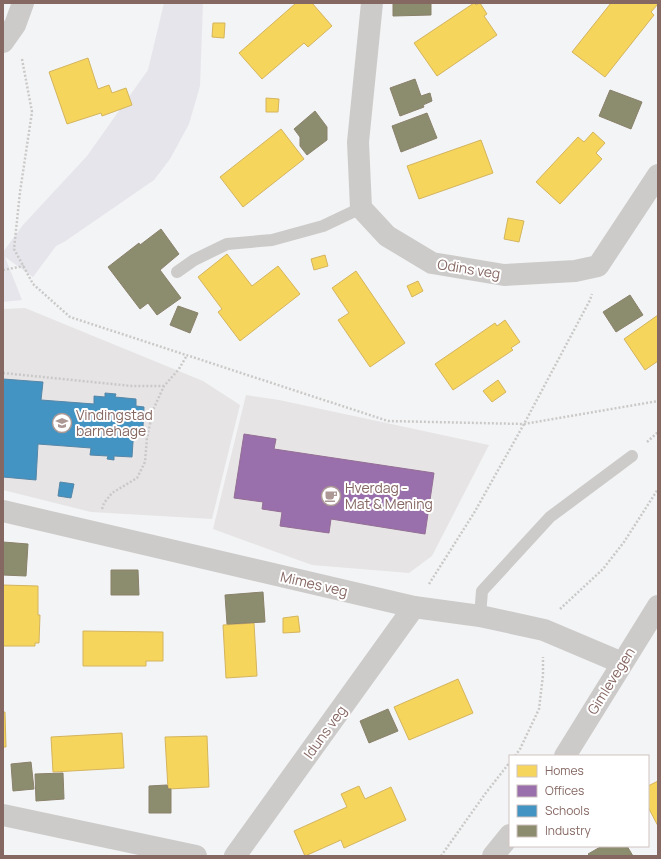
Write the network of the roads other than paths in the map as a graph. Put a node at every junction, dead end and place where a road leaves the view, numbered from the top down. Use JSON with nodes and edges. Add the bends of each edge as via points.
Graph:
{"nodes":[{"id":1,"x":23,"y":3,"type":"edge"},
{"id":2,"x":372,"y":3,"type":"edge"},
{"id":3,"x":3,"y":42,"type":"edge"},
{"id":4,"x":658,"y":176,"type":"edge"},
{"id":5,"x":361,"y":208,"type":"junction"},
{"id":6,"x":177,"y":272,"type":"dead end"},
{"id":7,"x":632,"y":456,"type":"dead end"},
{"id":8,"x":3,"y":511,"type":"edge"},
{"id":9,"x":658,"y":606,"type":"edge"},
{"id":10,"x":414,"y":607,"type":"junction"},
{"id":11,"x":480,"y":616,"type":"junction"},
{"id":12,"x":622,"y":663,"type":"junction"},
{"id":13,"x":566,"y":755,"type":"edge"},
{"id":14,"x":3,"y":815,"type":"edge"},
{"id":15,"x":509,"y":835,"type":"edge"},
{"id":16,"x":196,"y":856,"type":"edge"},
{"id":17,"x":235,"y":856,"type":"edge"},
{"id":18,"x":493,"y":856,"type":"edge"}],
"edges":[{"from":1,"to":3,"type":"street","via":[[15,25]]},
{"from":2,"to":5,"type":"street","via":[[358,142]]},
{"from":4,"to":5,"type":"street","name":"Odins veg","via":[[598,266],[575,271],[504,276],[432,263],[387,236]]},
{"from":5,"to":6,"type":"lane","via":[[323,226],[272,240],[226,244]]},
{"from":7,"to":11,"type":"lane","via":[[550,517],[482,591]]},
{"from":8,"to":10,"type":"street","name":"Mimes veg"},
{"from":9,"to":12,"type":"street","name":"Gimlevegen"},
{"from":10,"to":11,"type":"street","name":"Mimes veg"},
{"from":10,"to":17,"type":"street","name":"Iduns veg"},
{"from":11,"to":12,"type":"street","name":"Mimes veg","via":[[544,630]]},
{"from":12,"to":13,"type":"street","name":"Gimlevegen"},
{"from":14,"to":16,"type":"street"},
{"from":15,"to":18,"type":"street"}]}
